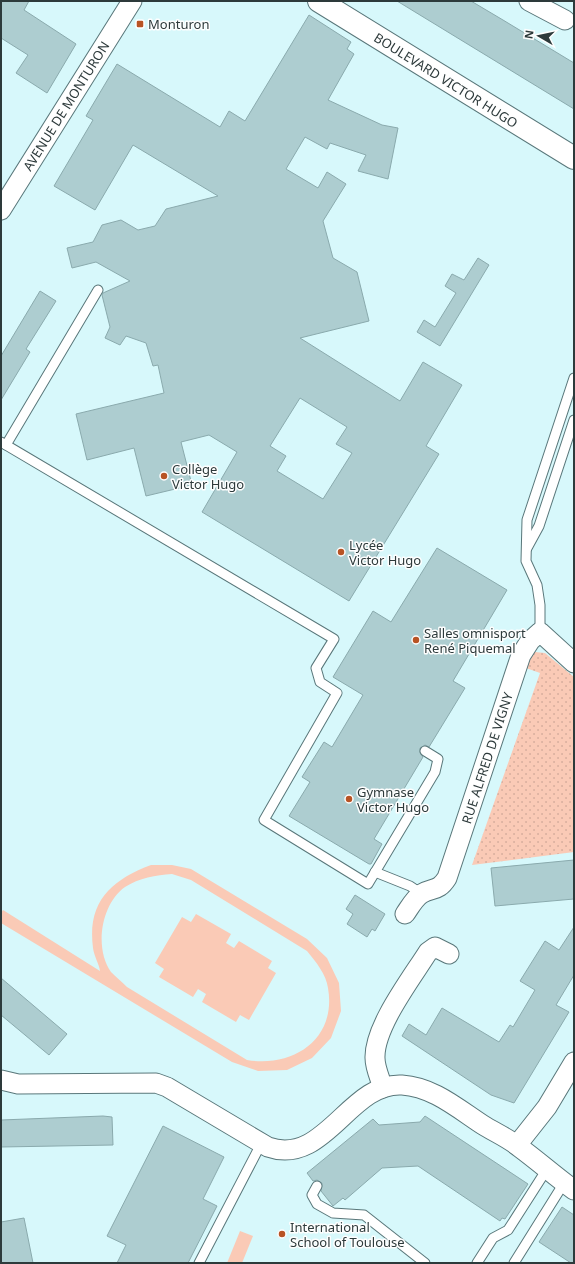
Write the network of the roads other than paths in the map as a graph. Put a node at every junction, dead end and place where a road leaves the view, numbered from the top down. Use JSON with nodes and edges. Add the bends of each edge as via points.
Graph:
{"nodes":[{"id":1,"x":132,"y":1,"type":"edge"},
{"id":2,"x":319,"y":1,"type":"edge"},
{"id":3,"x":529,"y":1,"type":"edge"},
{"id":4,"x":563,"y":1,"type":"edge"},
{"id":5,"x":571,"y":24,"type":"edge"},
{"id":6,"x":574,"y":158,"type":"edge"},
{"id":7,"x":1,"y":210,"type":"edge"},
{"id":8,"x":98,"y":290,"type":"dead end"},
{"id":9,"x":574,"y":378,"type":"edge"},
{"id":10,"x":574,"y":420,"type":"edge"},
{"id":11,"x":3,"y":443,"type":"edge"},
{"id":12,"x":525,"y":551,"type":"junction"},
{"id":13,"x":540,"y":632,"type":"junction"},
{"id":14,"x":574,"y":663,"type":"edge"},
{"id":15,"x":425,"y":751,"type":"dead end"},
{"id":16,"x":375,"y":872,"type":"junction"},
{"id":17,"x":422,"y":894,"type":"junction"},
{"id":18,"x":406,"y":914,"type":"dead end"},
{"id":19,"x":449,"y":954,"type":"dead end"},
{"id":20,"x":574,"y":1062,"type":"edge"},
{"id":21,"x":1,"y":1080,"type":"edge"},
{"id":22,"x":382,"y":1088,"type":"junction"},
{"id":23,"x":261,"y":1144,"type":"junction"},
{"id":24,"x":517,"y":1145,"type":"junction"},
{"id":25,"x":547,"y":1169,"type":"junction"},
{"id":26,"x":317,"y":1186,"type":"dead end"},
{"id":27,"x":569,"y":1186,"type":"edge"},
{"id":28,"x":199,"y":1263,"type":"edge"},
{"id":29,"x":425,"y":1263,"type":"edge"},
{"id":30,"x":477,"y":1263,"type":"edge"},
{"id":31,"x":514,"y":1263,"type":"edge"}],
"edges":[{"from":1,"to":7,"type":"street","name":"AVENUE DE MONTURON"},
{"from":2,"to":6,"type":"street","name":"BOULEVARD VICTOR HUGO"},
{"from":3,"to":5,"type":"street"},
{"from":4,"to":5,"type":"street","via":[[560,10]]},
{"from":8,"to":11,"type":"lane"},
{"from":9,"to":12,"type":"lane","via":[[527,520]]},
{"from":10,"to":12,"type":"lane","via":[[540,526]]},
{"from":11,"to":16,"type":"lane","via":[[334,639],[316,668],[320,682],[337,693],[264,820],[368,884]]},
{"from":12,"to":13,"type":"lane","via":[[526,561],[539,595]]},
{"from":13,"to":14,"type":"street"},
{"from":13,"to":17,"type":"street","name":"RUE ALFRED DE VIGNY","via":[[521,655],[446,878],[438,888]]},
{"from":15,"to":16,"type":"lane","via":[[437,758],[437,767]]},
{"from":16,"to":17,"type":"lane","via":[[410,886]]},
{"from":17,"to":18,"type":"street","name":"RUE ALFRED DE VIGNY"},
{"from":19,"to":22,"type":"street","via":[[435,947],[428,952],[382,1027],[375,1050],[375,1060]]},
{"from":20,"to":24,"type":"street","via":[[547,1107]]},
{"from":21,"to":23,"type":"street","via":[[18,1084],[156,1083],[167,1087]]},
{"from":22,"to":23,"type":"street","via":[[368,1096],[306,1146],[284,1150],[272,1149]]},
{"from":22,"to":24,"type":"street","via":[[406,1085],[433,1093]]},
{"from":23,"to":28,"type":"lane"},
{"from":24,"to":25,"type":"street"},
{"from":25,"to":27,"type":"street"},
{"from":25,"to":30,"type":"lane","via":[[508,1230],[493,1238]]},
{"from":26,"to":29,"type":"lane","via":[[312,1195],[317,1204],[333,1213],[364,1215]]},
{"from":27,"to":31,"type":"lane"}]}
